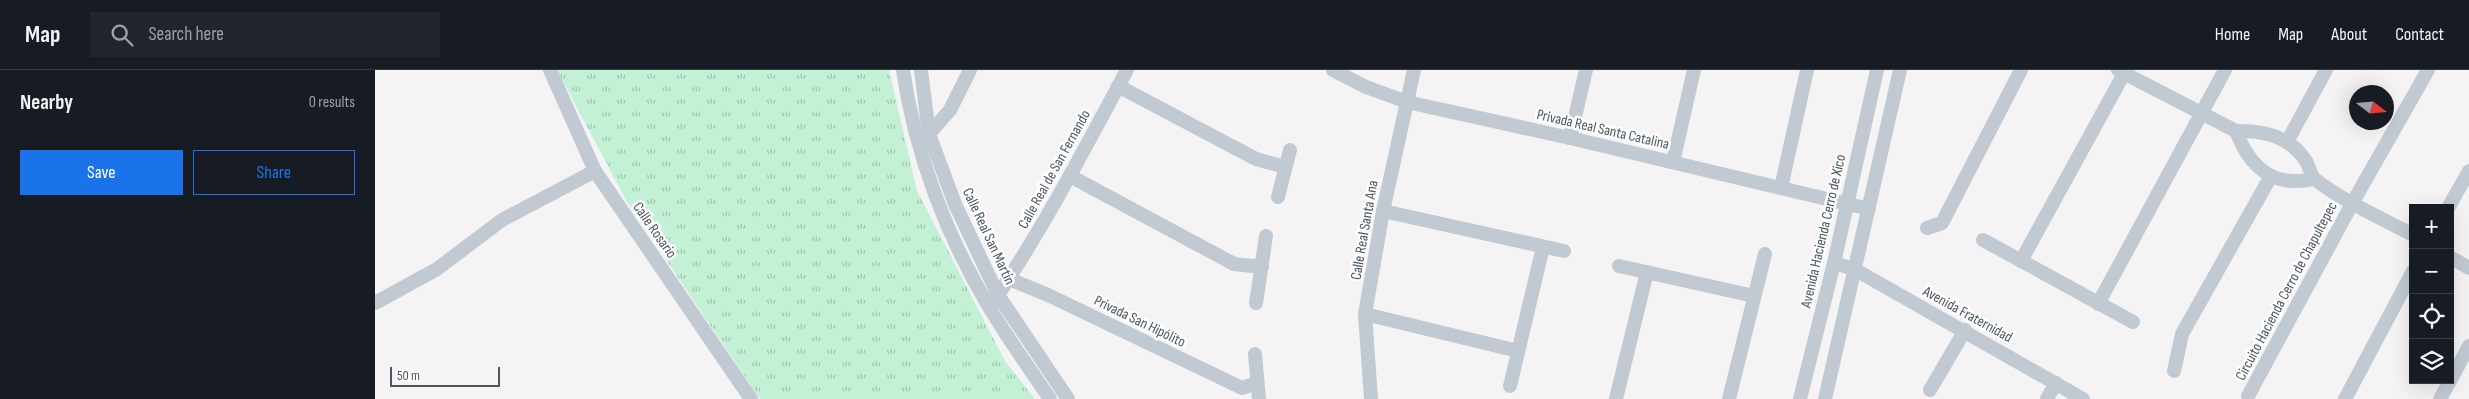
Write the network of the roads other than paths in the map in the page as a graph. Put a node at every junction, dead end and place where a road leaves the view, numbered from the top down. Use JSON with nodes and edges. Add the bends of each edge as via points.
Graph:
{"nodes":[{"id":1,"x":549,"y":70,"type":"edge"},
{"id":2,"x":903,"y":70,"type":"edge"},
{"id":3,"x":921,"y":70,"type":"edge"},
{"id":4,"x":970,"y":70,"type":"edge"},
{"id":5,"x":1127,"y":70,"type":"edge"},
{"id":6,"x":1333,"y":70,"type":"edge"},
{"id":7,"x":1414,"y":70,"type":"edge"},
{"id":8,"x":1585,"y":70,"type":"edge"},
{"id":9,"x":1694,"y":70,"type":"edge"},
{"id":10,"x":1807,"y":70,"type":"edge"},
{"id":11,"x":1877,"y":70,"type":"edge"},
{"id":12,"x":1900,"y":70,"type":"edge"},
{"id":13,"x":2021,"y":70,"type":"edge"},
{"id":14,"x":2225,"y":70,"type":"edge"},
{"id":15,"x":2326,"y":70,"type":"edge"},
{"id":16,"x":2428,"y":70,"type":"edge"},
{"id":17,"x":2123,"y":71,"type":"edge"},
{"id":18,"x":1118,"y":86,"type":"junction"},
{"id":19,"x":1407,"y":102,"type":"junction"},
{"id":20,"x":2201,"y":113,"type":"junction"},
{"id":21,"x":2236,"y":131,"type":"junction"},
{"id":22,"x":929,"y":134,"type":"junction"},
{"id":23,"x":1570,"y":138,"type":"junction"},
{"id":24,"x":2287,"y":142,"type":"junction"},
{"id":25,"x":1290,"y":150,"type":"dead end"},
{"id":26,"x":1673,"y":162,"type":"junction"},
{"id":27,"x":1285,"y":167,"type":"junction"},
{"id":28,"x":2469,"y":171,"type":"edge"},
{"id":29,"x":595,"y":172,"type":"junction"},
{"id":30,"x":1070,"y":176,"type":"junction"},
{"id":31,"x":2271,"y":176,"type":"junction"},
{"id":32,"x":2315,"y":179,"type":"junction"},
{"id":33,"x":1781,"y":188,"type":"junction"},
{"id":34,"x":1278,"y":196,"type":"dead end"},
{"id":35,"x":2353,"y":202,"type":"junction"},
{"id":36,"x":1846,"y":204,"type":"junction"},
{"id":37,"x":2450,"y":204,"type":"edge"},
{"id":38,"x":1869,"y":208,"type":"junction"},
{"id":39,"x":1383,"y":211,"type":"junction"},
{"id":40,"x":1927,"y":228,"type":"dead end"},
{"id":41,"x":2409,"y":233,"type":"edge"},
{"id":42,"x":1266,"y":236,"type":"dead end"},
{"id":43,"x":1983,"y":240,"type":"dead end"},
{"id":44,"x":1543,"y":246,"type":"junction"},
{"id":45,"x":1564,"y":251,"type":"dead end"},
{"id":46,"x":1765,"y":254,"type":"dead end"},
{"id":47,"x":2454,"y":259,"type":"edge"},
{"id":48,"x":2021,"y":261,"type":"junction"},
{"id":49,"x":1834,"y":263,"type":"junction"},
{"id":50,"x":1619,"y":266,"type":"dead end"},
{"id":51,"x":1261,"y":267,"type":"junction"},
{"id":52,"x":2469,"y":268,"type":"edge"},
{"id":53,"x":1854,"y":269,"type":"junction"},
{"id":54,"x":1647,"y":272,"type":"junction"},
{"id":55,"x":1009,"y":279,"type":"junction"},
{"id":56,"x":2409,"y":279,"type":"edge"},
{"id":57,"x":998,"y":295,"type":"junction"},
{"id":58,"x":1754,"y":296,"type":"junction"},
{"id":59,"x":375,"y":303,"type":"edge"},
{"id":60,"x":1256,"y":303,"type":"dead end"},
{"id":61,"x":2098,"y":304,"type":"junction"},
{"id":62,"x":989,"y":307,"type":"junction"},
{"id":63,"x":1365,"y":314,"type":"junction"},
{"id":64,"x":2133,"y":322,"type":"dead end"},
{"id":65,"x":1965,"y":330,"type":"junction"},
{"id":66,"x":2469,"y":346,"type":"edge"},
{"id":67,"x":1518,"y":351,"type":"junction"},
{"id":68,"x":1255,"y":354,"type":"dead end"},
{"id":69,"x":2174,"y":370,"type":"dead end"},
{"id":70,"x":1257,"y":382,"type":"junction"},
{"id":71,"x":2056,"y":383,"type":"junction"},
{"id":72,"x":1510,"y":386,"type":"dead end"},
{"id":73,"x":1930,"y":390,"type":"dead end"},
{"id":74,"x":2245,"y":395,"type":"edge"},
{"id":75,"x":751,"y":399,"type":"edge"},
{"id":76,"x":1050,"y":399,"type":"edge"},
{"id":77,"x":1068,"y":399,"type":"edge"},
{"id":78,"x":1259,"y":399,"type":"edge"},
{"id":79,"x":1371,"y":399,"type":"edge"},
{"id":80,"x":1616,"y":399,"type":"edge"},
{"id":81,"x":1729,"y":399,"type":"edge"},
{"id":82,"x":1800,"y":399,"type":"edge"},
{"id":83,"x":1825,"y":399,"type":"edge"},
{"id":84,"x":2047,"y":399,"type":"edge"},
{"id":85,"x":2083,"y":399,"type":"edge"},
{"id":86,"x":2345,"y":399,"type":"edge"},
{"id":87,"x":2440,"y":399,"type":"edge"}],
"edges":[{"from":1,"to":29,"type":"street","name":"Calle Rosario"},
{"from":2,"to":62,"type":"street","name":"Calle Real San Martín","via":[[917,140],[941,210]]},
{"from":3,"to":22,"type":"street","name":"Calle Real San Martín"},
{"from":4,"to":22,"type":"street","via":[[949,110]]},
{"from":5,"to":18,"type":"street","name":"Calle Real de San Fernando"},
{"from":6,"to":19,"type":"street","name":"Privada Real Santa Catalina","via":[[1366,87]]},
{"from":7,"to":19,"type":"street","name":"Calle Real Santa Ana"},
{"from":8,"to":23,"type":"street"},
{"from":9,"to":26,"type":"street"},
{"from":10,"to":33,"type":"street"},
{"from":11,"to":36,"type":"street","name":"Avenida Hacienda Cerro de Xico"},
{"from":12,"to":38,"type":"street"},
{"from":13,"to":40,"type":"street","via":[[1942,223]]},
{"from":14,"to":20,"type":"street"},
{"from":15,"to":24,"type":"street"},
{"from":16,"to":35,"type":"street","name":"Circuito Hacienda Cerro de Chapultepec"},
{"from":17,"to":20,"type":"street"},
{"from":17,"to":48,"type":"street"},
{"from":18,"to":27,"type":"street","via":[[1255,159]]},
{"from":18,"to":30,"type":"street","name":"Calle Real de San Fernando"},
{"from":19,"to":23,"type":"street","name":"Privada Real Santa Catalina"},
{"from":19,"to":39,"type":"street","name":"Calle Real Santa Ana"},
{"from":20,"to":21,"type":"street"},
{"from":20,"to":61,"type":"street"},
{"from":21,"to":24,"type":"street","via":[[2254,130]]},
{"from":21,"to":31,"type":"street","via":[[2243,150],[2255,165]]},
{"from":22,"to":57,"type":"street","name":"Calle Real San Martín","via":[[955,204]]},
{"from":23,"to":26,"type":"street","name":"Privada Real Santa Catalina"},
{"from":24,"to":32,"type":"street","via":[[2304,158]]},
{"from":25,"to":27,"type":"street"},
{"from":26,"to":33,"type":"street","name":"Privada Real Santa Catalina"},
{"from":27,"to":34,"type":"street"},
{"from":28,"to":37,"type":"street"},
{"from":29,"to":59,"type":"street","via":[[502,220],[437,269]]},
{"from":29,"to":75,"type":"street","name":"Calle Rosario"},
{"from":30,"to":51,"type":"street","via":[[1234,264]]},
{"from":30,"to":55,"type":"street","name":"Calle Real de San Fernando"},
{"from":31,"to":32,"type":"street","via":[[2293,182]]},
{"from":31,"to":69,"type":"street","via":[[2182,334]]},
{"from":32,"to":35,"type":"street"},
{"from":33,"to":36,"type":"street","name":"Privada Real Santa Catalina"},
{"from":35,"to":41,"type":"street"},
{"from":35,"to":74,"type":"street","name":"Circuito Hacienda Cerro de Chapultepec"},
{"from":36,"to":38,"type":"street","name":"Privada Real Santa Catalina"},
{"from":36,"to":49,"type":"street","name":"Avenida Hacienda Cerro de Xico"},
{"from":38,"to":53,"type":"street"},
{"from":39,"to":44,"type":"street"},
{"from":39,"to":63,"type":"street","name":"Calle Real Santa Ana"},
{"from":42,"to":51,"type":"street"},
{"from":43,"to":48,"type":"street"},
{"from":44,"to":45,"type":"street"},
{"from":44,"to":67,"type":"street"},
{"from":46,"to":58,"type":"street"},
{"from":47,"to":52,"type":"street"},
{"from":48,"to":61,"type":"street"},
{"from":49,"to":53,"type":"street","name":"Avenida Fraternidad"},
{"from":49,"to":82,"type":"street","name":"Avenida Hacienda Cerro de Xico"},
{"from":50,"to":54,"type":"street"},
{"from":51,"to":60,"type":"street"},
{"from":53,"to":65,"type":"street","name":"Avenida Fraternidad"},
{"from":53,"to":83,"type":"street"},
{"from":54,"to":58,"type":"street"},
{"from":54,"to":80,"type":"street"},
{"from":55,"to":57,"type":"street","name":"Calle Real de San Fernando"},
{"from":55,"to":70,"type":"street","name":"Privada San Hipólito","via":[[1242,388]]},
{"from":56,"to":86,"type":"street"},
{"from":57,"to":62,"type":"street","name":"Calle Real de San Fernando"},
{"from":57,"to":77,"type":"street","name":"Calle Real San Martín"},
{"from":58,"to":81,"type":"street"},
{"from":61,"to":64,"type":"street"},
{"from":62,"to":76,"type":"street","name":"Calle Real San Martín"},
{"from":63,"to":67,"type":"street"},
{"from":63,"to":79,"type":"street","name":"Calle Real Santa Ana"},
{"from":65,"to":71,"type":"street","name":"Avenida Fraternidad"},
{"from":65,"to":73,"type":"street"},
{"from":66,"to":87,"type":"street"},
{"from":67,"to":72,"type":"street"},
{"from":68,"to":70,"type":"street"},
{"from":70,"to":78,"type":"street"},
{"from":71,"to":84,"type":"street"},
{"from":71,"to":85,"type":"street","name":"Avenida Fraternidad"}]}
